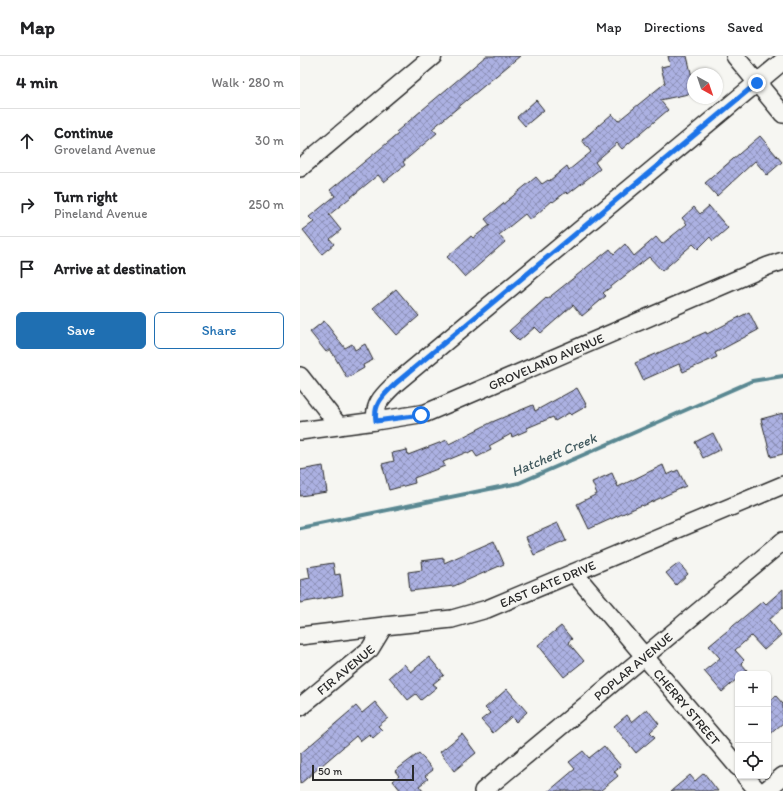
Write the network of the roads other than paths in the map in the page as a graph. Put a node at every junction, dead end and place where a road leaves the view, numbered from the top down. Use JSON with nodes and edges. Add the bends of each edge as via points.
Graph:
{"nodes":[{"id":1,"x":434,"y":56,"type":"edge"},
{"id":2,"x":735,"y":56,"type":"edge"},
{"id":3,"x":783,"y":61,"type":"edge"},
{"id":4,"x":757,"y":83,"type":"junction"},
{"id":5,"x":783,"y":114,"type":"edge"},
{"id":6,"x":300,"y":168,"type":"edge"},
{"id":7,"x":783,"y":261,"type":"edge"},
{"id":8,"x":300,"y":376,"type":"edge"},
{"id":9,"x":376,"y":421,"type":"junction"},
{"id":10,"x":339,"y":426,"type":"junction"},
{"id":11,"x":300,"y":431,"type":"edge"},
{"id":12,"x":783,"y":485,"type":"edge"},
{"id":13,"x":783,"y":541,"type":"edge"},
{"id":14,"x":574,"y":573,"type":"junction"},
{"id":15,"x":384,"y":626,"type":"junction"},
{"id":16,"x":300,"y":636,"type":"edge"},
{"id":17,"x":645,"y":656,"type":"junction"},
{"id":18,"x":300,"y":706,"type":"edge"},
{"id":19,"x":735,"y":763,"type":"edge"},
{"id":20,"x":783,"y":776,"type":"edge"},
{"id":21,"x":748,"y":779,"type":"edge"},
{"id":22,"x":483,"y":791,"type":"edge"},
{"id":23,"x":758,"y":791,"type":"edge"},
{"id":24,"x":765,"y":791,"type":"edge"}],
"edges":[{"from":1,"to":6,"type":"street"},
{"from":2,"to":4,"type":"street"},
{"from":3,"to":4,"type":"street"},
{"from":4,"to":5,"type":"street"},
{"from":4,"to":9,"type":"street","via":[[396,383],[377,406]]},
{"from":7,"to":9,"type":"street","name":"GROVELAND AVENUE","via":[[426,413]]},
{"from":8,"to":10,"type":"street"},
{"from":9,"to":10,"type":"street","name":"GROVELAND AVENUE"},
{"from":10,"to":11,"type":"street","name":"GROVELAND AVENUE"},
{"from":12,"to":14,"type":"street","name":"EAST GATE DRIVE"},
{"from":13,"to":17,"type":"street","name":"POPLAR AVENUE"},
{"from":14,"to":15,"type":"street","name":"EAST GATE DRIVE","via":[[487,610],[436,621]]},
{"from":14,"to":17,"type":"street","name":"CHERRY STREET"},
{"from":15,"to":16,"type":"street","name":"EAST GATE DRIVE"},
{"from":15,"to":18,"type":"street","name":"FIR AVENUE","via":[[370,649]]},
{"from":17,"to":19,"type":"street","name":"CHERRY STREET"},
{"from":17,"to":22,"type":"street","name":"POPLAR AVENUE"},
{"from":20,"to":24,"type":"street"},
{"from":21,"to":23,"type":"street"}]}
